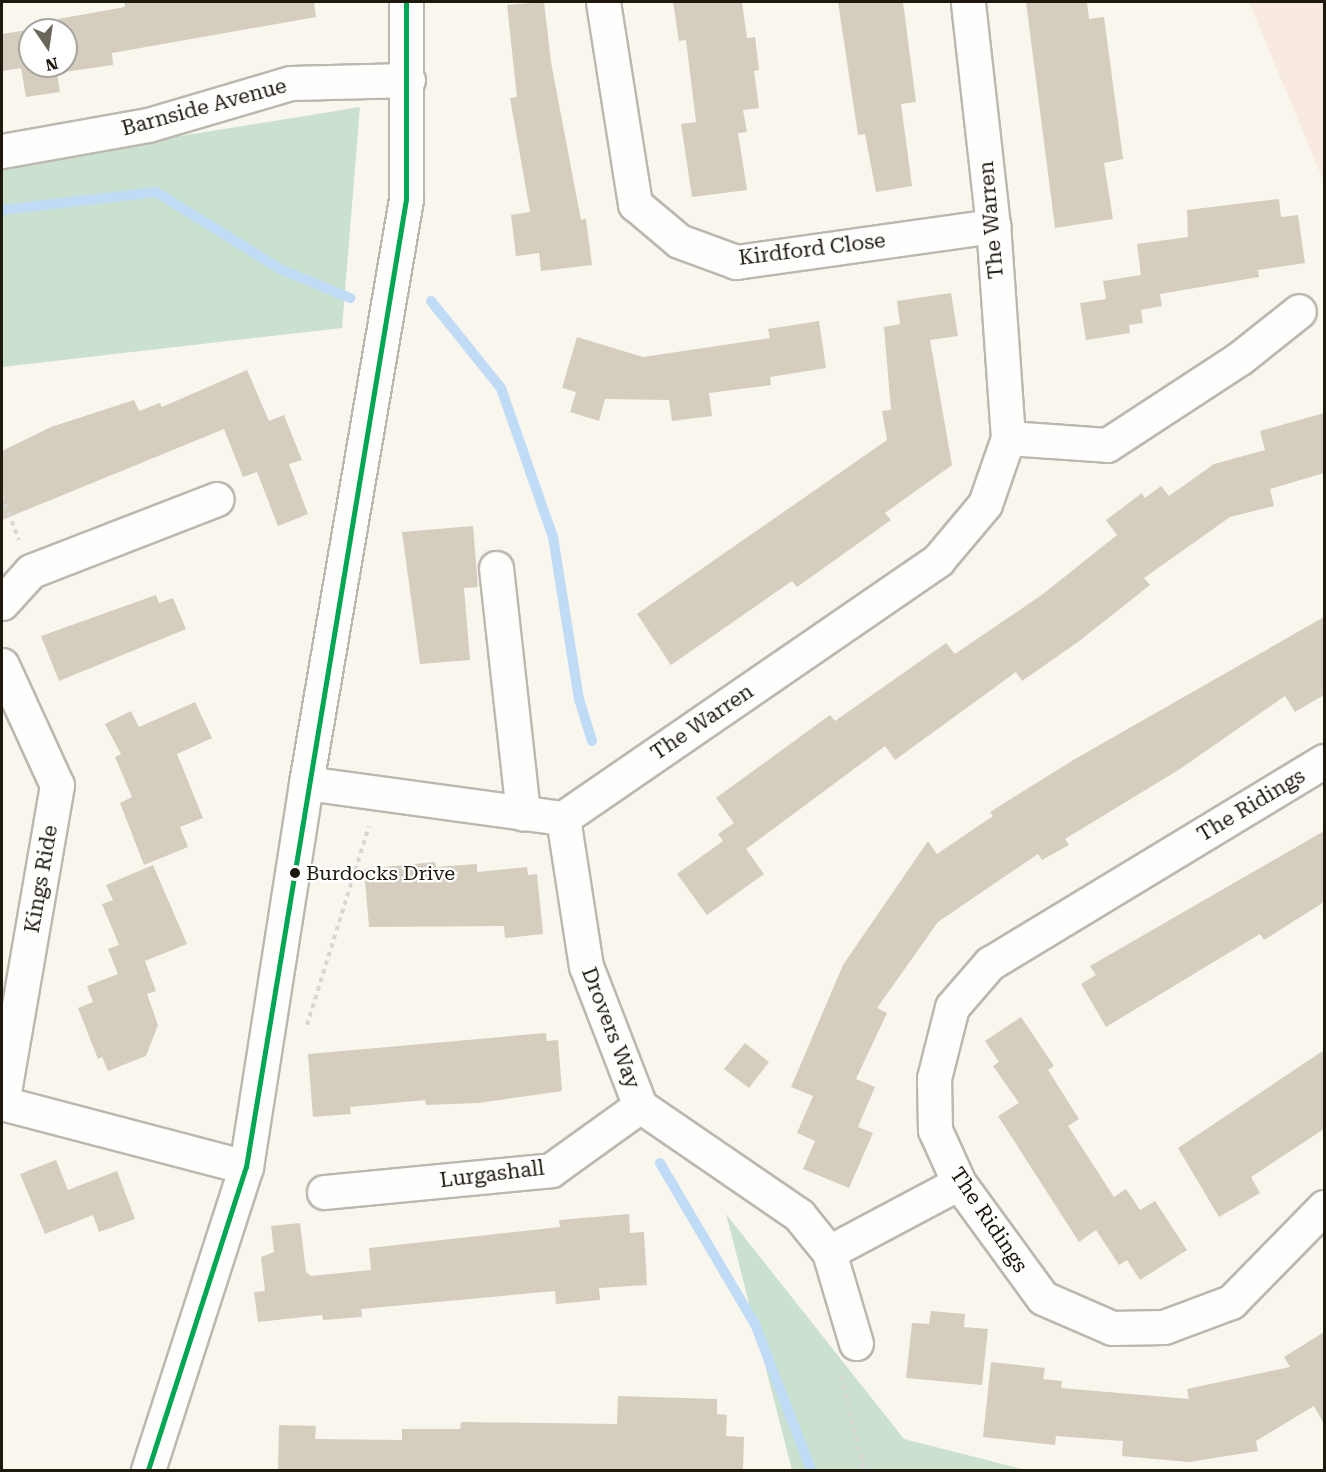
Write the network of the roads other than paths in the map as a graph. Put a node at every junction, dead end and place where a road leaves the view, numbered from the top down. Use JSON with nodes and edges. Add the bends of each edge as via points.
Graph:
{"nodes":[{"id":1,"x":406,"y":2,"type":"edge"},
{"id":2,"x":603,"y":2,"type":"edge"},
{"id":3,"x":968,"y":2,"type":"edge"},
{"id":4,"x":408,"y":80,"type":"junction"},
{"id":5,"x":2,"y":151,"type":"edge"},
{"id":6,"x":993,"y":226,"type":"junction"},
{"id":7,"x":1299,"y":311,"type":"dead end"},
{"id":8,"x":1008,"y":438,"type":"junction"},
{"id":9,"x":217,"y":500,"type":"dead end"},
{"id":10,"x":496,"y":568,"type":"dead end"},
{"id":11,"x":2,"y":603,"type":"edge"},
{"id":12,"x":2,"y":665,"type":"edge"},
{"id":13,"x":1324,"y":761,"type":"edge"},
{"id":14,"x":306,"y":783,"type":"junction"},
{"id":15,"x":523,"y":814,"type":"junction"},
{"id":16,"x":563,"y":818,"type":"junction"},
{"id":17,"x":2,"y":1103,"type":"edge"},
{"id":18,"x":640,"y":1106,"type":"junction"},
{"id":19,"x":246,"y":1167,"type":"junction"},
{"id":20,"x":959,"y":1183,"type":"junction"},
{"id":21,"x":324,"y":1192,"type":"dead end"},
{"id":22,"x":1324,"y":1207,"type":"edge"},
{"id":23,"x":829,"y":1252,"type":"junction"},
{"id":24,"x":856,"y":1343,"type":"road end"},
{"id":25,"x":148,"y":1470,"type":"edge"}],
"edges":[{"from":1,"to":4,"type":"street"},
{"from":2,"to":6,"type":"street","name":"Kirdford Close","via":[[635,204],[679,241],[736,262]]},
{"from":3,"to":6,"type":"street","name":"The Warren"},
{"from":4,"to":5,"type":"street","name":"Barnside Avenue","via":[[291,83],[148,125]]},
{"from":4,"to":14,"type":"street","via":[[406,199]]},
{"from":6,"to":8,"type":"street","name":"The Warren"},
{"from":7,"to":8,"type":"street","via":[[1240,358],[1107,445]]},
{"from":8,"to":16,"type":"street","name":"The Warren","via":[[985,504],[938,560]]},
{"from":9,"to":11,"type":"street","via":[[31,571]]},
{"from":10,"to":15,"type":"street"},
{"from":12,"to":17,"type":"street","name":"Kings Ride","via":[[57,785]]},
{"from":13,"to":20,"type":"street","name":"The Ridings","via":[[990,963],[952,1007],[934,1078],[935,1130]]},
{"from":14,"to":15,"type":"street"},
{"from":14,"to":19,"type":"street"},
{"from":15,"to":16,"type":"street"},
{"from":16,"to":18,"type":"street","name":"Drovers Way","via":[[586,966]]},
{"from":17,"to":19,"type":"street"},
{"from":18,"to":21,"type":"street","name":"Lurgashall","via":[[551,1170]]},
{"from":18,"to":23,"type":"street","name":"Drovers Way","via":[[800,1215]]},
{"from":19,"to":25,"type":"street"},
{"from":20,"to":22,"type":"street","name":"The Ridings","via":[[1043,1298],[1112,1328],[1164,1327],[1231,1302]]},
{"from":20,"to":23,"type":"street"},
{"from":23,"to":24,"type":"street","name":"Drovers Way"}]}
